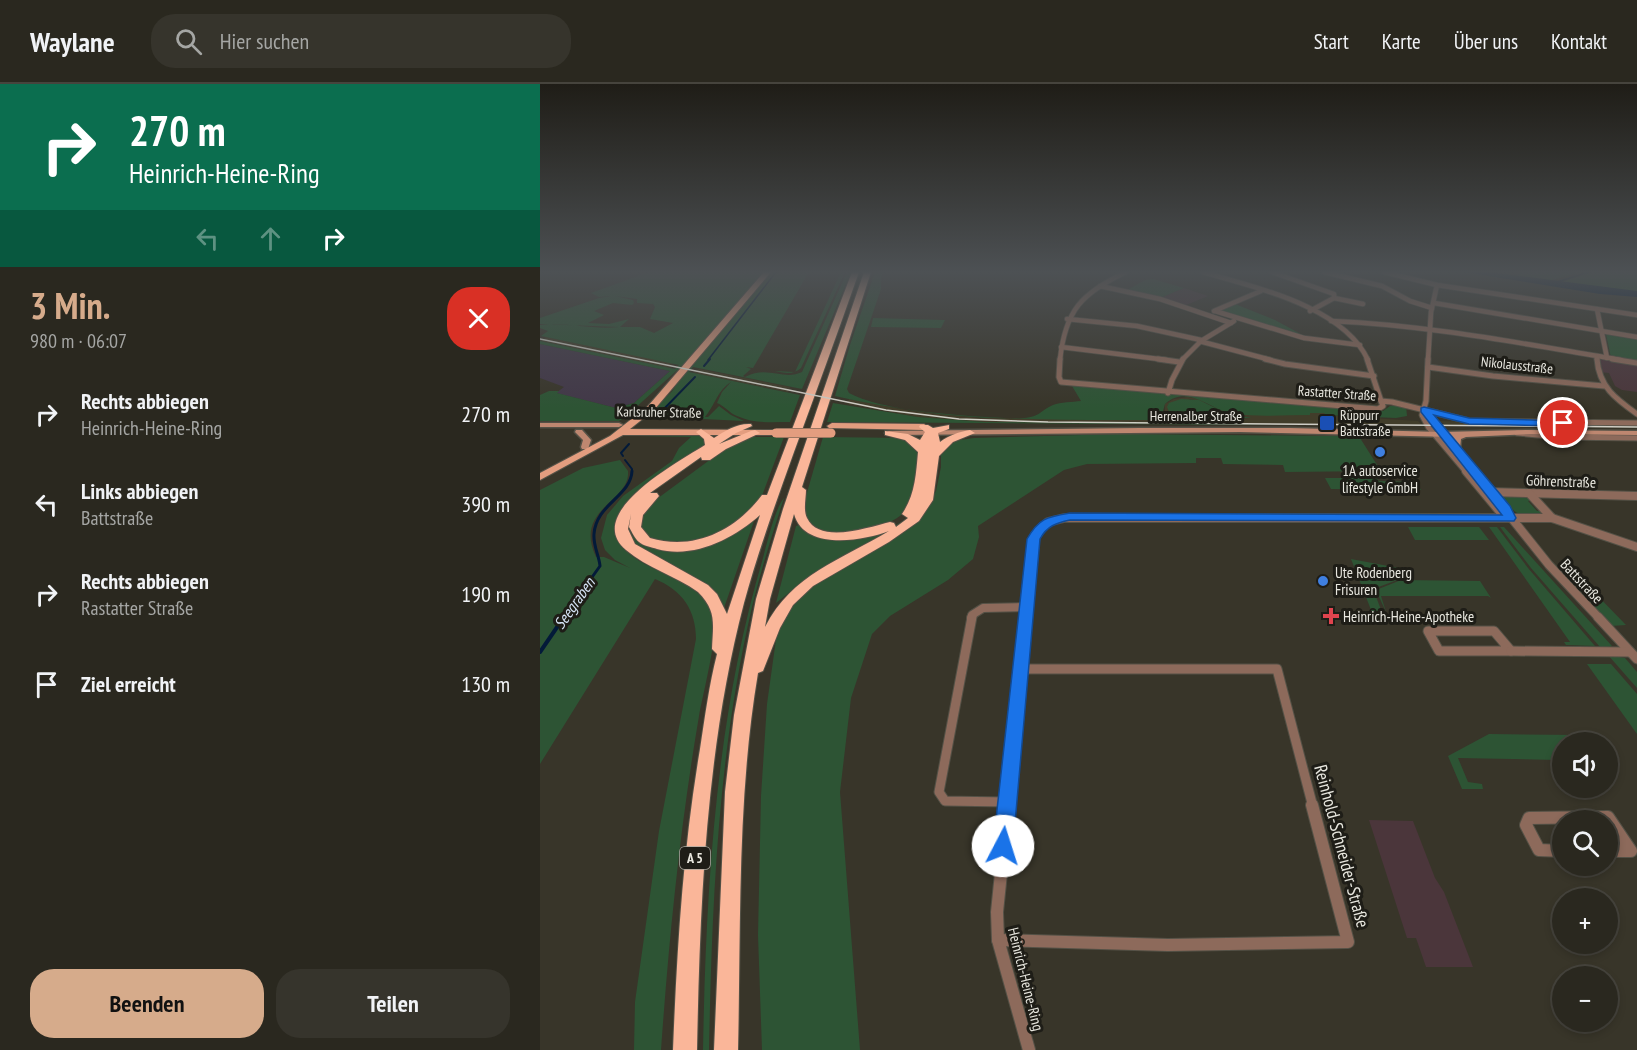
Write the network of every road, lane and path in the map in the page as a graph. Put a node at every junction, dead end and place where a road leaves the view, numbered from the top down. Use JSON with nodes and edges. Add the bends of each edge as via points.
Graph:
{"nodes":[{"id":1,"x":729,"y":317,"type":"edge"},
{"id":2,"x":839,"y":317,"type":"edge"},
{"id":3,"x":853,"y":317,"type":"edge"},
{"id":4,"x":1069,"y":317,"type":"edge"},
{"id":5,"x":1216,"y":317,"type":"edge"},
{"id":6,"x":1232,"y":317,"type":"edge"},
{"id":7,"x":1323,"y":317,"type":"edge"},
{"id":8,"x":1431,"y":317,"type":"edge"},
{"id":9,"x":1512,"y":317,"type":"edge"},
{"id":10,"x":1599,"y":317,"type":"edge"},
{"id":11,"x":1238,"y":319,"type":"junction"},
{"id":12,"x":1067,"y":320,"type":"junction"},
{"id":13,"x":1331,"y":321,"type":"junction"},
{"id":14,"x":1231,"y":322,"type":"junction"},
{"id":15,"x":1430,"y":329,"type":"junction"},
{"id":16,"x":1602,"y":331,"type":"junction"},
{"id":17,"x":1637,"y":337,"type":"edge"},
{"id":18,"x":1200,"y":340,"type":"junction"},
{"id":19,"x":1360,"y":345,"type":"junction"},
{"id":20,"x":1061,"y":347,"type":"junction"},
{"id":21,"x":1597,"y":356,"type":"junction"},
{"id":22,"x":1607,"y":358,"type":"junction"},
{"id":23,"x":1179,"y":362,"type":"junction"},
{"id":24,"x":1637,"y":363,"type":"edge"},
{"id":25,"x":1428,"y":367,"type":"junction"},
{"id":26,"x":680,"y":374,"type":"junction"},
{"id":27,"x":1374,"y":376,"type":"junction"},
{"id":28,"x":1604,"y":386,"type":"junction"},
{"id":29,"x":1168,"y":393,"type":"junction"},
{"id":30,"x":1381,"y":401,"type":"junction"},
{"id":31,"x":1424,"y":410,"type":"junction"},
{"id":32,"x":1637,"y":414,"type":"edge"},
{"id":33,"x":643,"y":415,"type":"junction"},
{"id":34,"x":1637,"y":423,"type":"edge"},
{"id":35,"x":540,"y":426,"type":"edge"},
{"id":36,"x":630,"y":426,"type":"junction"},
{"id":37,"x":655,"y":426,"type":"junction"},
{"id":38,"x":945,"y":427,"type":"joint"},
{"id":39,"x":620,"y":429,"type":"junction"},
{"id":40,"x":751,"y":429,"type":"junction"},
{"id":41,"x":731,"y":430,"type":"junction"},
{"id":42,"x":832,"y":430,"type":"junction"},
{"id":43,"x":1039,"y":430,"type":"junction"},
{"id":44,"x":540,"y":431,"type":"edge"},
{"id":45,"x":930,"y":431,"type":"junction"},
{"id":46,"x":1437,"y":431,"type":"junction"},
{"id":47,"x":579,"y":432,"type":"junction"},
{"id":48,"x":610,"y":432,"type":"junction"},
{"id":49,"x":644,"y":432,"type":"junction"},
{"id":50,"x":701,"y":432,"type":"junction"},
{"id":51,"x":1531,"y":432,"type":"junction"},
{"id":52,"x":889,"y":433,"type":"junction"},
{"id":53,"x":970,"y":433,"type":"junction"},
{"id":54,"x":1517,"y":433,"type":"junction"},
{"id":55,"x":1637,"y":433,"type":"edge"},
{"id":56,"x":1468,"y":434,"type":"junction"},
{"id":57,"x":1637,"y":438,"type":"edge"},
{"id":58,"x":716,"y":446,"type":"junction"},
{"id":59,"x":590,"y":448,"type":"junction"},
{"id":60,"x":1456,"y":449,"type":"junction"},
{"id":61,"x":928,"y":453,"type":"junction"},
{"id":62,"x":540,"y":472,"type":"edge"},
{"id":63,"x":801,"y":473,"type":"junction"},
{"id":64,"x":779,"y":476,"type":"junction"},
{"id":65,"x":540,"y":477,"type":"edge"},
{"id":66,"x":1488,"y":492,"type":"junction"},
{"id":67,"x":1529,"y":493,"type":"junction"},
{"id":68,"x":1637,"y":496,"type":"edge"},
{"id":69,"x":1510,"y":518,"type":"junction"},
{"id":70,"x":1552,"y":518,"type":"junction"},
{"id":71,"x":1637,"y":547,"type":"edge"},
{"id":72,"x":1027,"y":607,"type":"junction"},
{"id":73,"x":1511,"y":651,"type":"junction"},
{"id":74,"x":1630,"y":652,"type":"junction"},
{"id":75,"x":1637,"y":659,"type":"edge"},
{"id":76,"x":1021,"y":669,"type":"junction"},
{"id":77,"x":719,"y":678,"type":"junction"},
{"id":78,"x":747,"y":691,"type":"junction"},
{"id":79,"x":1007,"y":802,"type":"junction"},
{"id":80,"x":1552,"y":818,"type":"edge"},
{"id":81,"x":1618,"y":830,"type":"edge"},
{"id":82,"x":1552,"y":851,"type":"edge"},
{"id":83,"x":1618,"y":851,"type":"edge"},
{"id":84,"x":1634,"y":851,"type":"edge"},
{"id":85,"x":998,"y":940,"type":"junction"},
{"id":86,"x":685,"y":1050,"type":"edge"},
{"id":87,"x":726,"y":1050,"type":"edge"},
{"id":88,"x":1029,"y":1050,"type":"edge"}],
"edges":[{"from":1,"to":26,"type":"main road"},
{"from":2,"to":64,"type":"highway","number":"A 5"},
{"from":3,"to":63,"type":"highway","number":"A 5"},
{"from":4,"to":12,"type":"street"},
{"from":5,"to":14,"type":"street"},
{"from":6,"to":11,"type":"street"},
{"from":7,"to":13,"type":"street"},
{"from":8,"to":15,"type":"street"},
{"from":9,"to":16,"type":"street"},
{"from":10,"to":16,"type":"street"},
{"from":11,"to":14,"type":"street"},
{"from":11,"to":19,"type":"street","via":[[1309,340]]},
{"from":12,"to":18,"type":"street","via":[[1137,326]]},
{"from":12,"to":20,"type":"street"},
{"from":13,"to":15,"type":"street"},
{"from":13,"to":19,"type":"street"},
{"from":14,"to":18,"type":"street"},
{"from":15,"to":21,"type":"street"},
{"from":15,"to":25,"type":"street"},
{"from":16,"to":17,"type":"street"},
{"from":16,"to":22,"type":"street"},
{"from":18,"to":23,"type":"street"},
{"from":18,"to":27,"type":"street","via":[[1303,367]]},
{"from":19,"to":27,"type":"street"},
{"from":20,"to":23,"type":"street"},
{"from":20,"to":29,"type":"street","name":"Rastatter Straße","via":[[1061,382]]},
{"from":21,"to":22,"type":"street"},
{"from":21,"to":28,"type":"street","via":[[1597,372]]},
{"from":22,"to":24,"type":"street"},
{"from":23,"to":29,"type":"street"},
{"from":25,"to":28,"type":"street","name":"Nikolausstraße"},
{"from":25,"to":31,"type":"street"},
{"from":26,"to":33,"type":"main road"},
{"from":26,"to":39,"type":"main road"},
{"from":27,"to":30,"type":"street"},
{"from":28,"to":32,"type":"street"},
{"from":29,"to":30,"type":"street","name":"Rastatter Straße","via":[[1378,409],[1383,406]]},
{"from":30,"to":31,"type":"street","name":"Rastatter Straße"},
{"from":31,"to":34,"type":"street","name":"Rastatter Straße","via":[[1469,421]]},
{"from":31,"to":46,"type":"street"},
{"from":31,"to":46,"type":"street","via":[[1422,415]]},
{"from":33,"to":36,"type":"main road"},
{"from":33,"to":37,"type":"main road","via":[[646,422]]},
{"from":35,"to":39,"type":"main road","name":"Karlsruher Straße"},
{"from":36,"to":37,"type":"main road","name":"Karlsruher Straße"},
{"from":36,"to":39,"type":"main road"},
{"from":37,"to":41,"type":"main road","name":"Karlsruher Straße"},
{"from":38,"to":43,"type":"main road","name":"Herrenalber Straße"},
{"from":38,"to":45,"type":"highway"},
{"from":39,"to":48,"type":"main road","name":"Karlsruher Straße"},
{"from":39,"to":49,"type":"main road","name":"Karlsruher Straße"},
{"from":39,"to":59,"type":"main road"},
{"from":40,"to":41,"type":"highway"},
{"from":40,"to":42,"type":"main road","name":"Herrenalber Straße","bridge":true},
{"from":40,"to":58,"type":"highway"},
{"from":41,"to":50,"type":"main road","name":"Karlsruher Straße"},
{"from":41,"to":58,"type":"highway"},
{"from":42,"to":45,"type":"main road","name":"Herrenalber Straße"},
{"from":42,"to":52,"type":"main road","name":"Herrenalber Straße"},
{"from":43,"to":46,"type":"main road","name":"Herrenalber Straße"},
{"from":43,"to":53,"type":"main road","name":"Herrenalber Straße"},
{"from":44,"to":47,"type":"main road","name":"Karlsruher Straße"},
{"from":45,"to":52,"type":"main road","name":"Herrenalber Straße"},
{"from":45,"to":53,"type":"main road","name":"Herrenalber Straße"},
{"from":45,"to":61,"type":"highway"},
{"from":46,"to":51,"type":"main road","name":"Herrenalber Straße"},
{"from":46,"to":56,"type":"main road","name":"Herrenalber Straße"},
{"from":46,"to":60,"type":"street","name":"Battstraße"},
{"from":46,"to":66,"type":"street","name":"Battstraße"},
{"from":47,"to":48,"type":"main road","name":"Karlsruher Straße"},
{"from":47,"to":59,"type":"main road"},
{"from":48,"to":59,"type":"main road"},
{"from":49,"to":50,"type":"main road","name":"Karlsruher Straße"},
{"from":49,"to":59,"type":"main road"},
{"from":50,"to":58,"type":"highway"},
{"from":51,"to":54,"type":"main road","name":"Herrenalber Straße"},
{"from":51,"to":55,"type":"main road","name":"Herrenalber Straße"},
{"from":52,"to":61,"type":"highway","via":[[913,439]]},
{"from":53,"to":61,"type":"highway","via":[[948,439]]},
{"from":54,"to":56,"type":"main road","name":"Herrenalber Straße"},
{"from":54,"to":57,"type":"street"},
{"from":56,"to":60,"type":"main road","via":[[1457,438]]},
{"from":58,"to":64,"type":"highway","via":[[642,506],[635,527],[645,541],[680,546],[730,532],[759,509]]},
{"from":58,"to":77,"type":"highway","via":[[638,498],[626,511],[621,528],[630,548],[698,585],[714,600],[720,618]]},
{"from":59,"to":62,"type":"main road"},
{"from":59,"to":65,"type":"main road"},
{"from":60,"to":66,"type":"street","name":"Battstraße"},
{"from":61,"to":63,"type":"highway","via":[[912,509],[897,522],[863,535],[827,535],[805,524],[800,509]]},
{"from":61,"to":78,"type":"highway","via":[[927,501],[921,511],[893,533],[825,570],[793,595],[779,615]]},
{"from":63,"to":78,"type":"highway","number":"A 5","via":[[763,599]]},
{"from":64,"to":77,"type":"highway","number":"A 5","via":[[747,567]]},
{"from":66,"to":67,"type":"street","name":"Göhrenstraße"},
{"from":66,"to":69,"type":"street","name":"Battstraße"},
{"from":67,"to":68,"type":"street","name":"Göhrenstraße"},
{"from":67,"to":70,"type":"street"},
{"from":69,"to":70,"type":"street"},
{"from":69,"to":72,"type":"street","name":"Heinrich-Heine-Ring","via":[[1062,518],[1045,523],[1036,532]]},
{"from":69,"to":74,"type":"street","name":"Battstraße"},
{"from":70,"to":71,"type":"street"},
{"from":72,"to":76,"type":"street","name":"Heinrich-Heine-Ring"},
{"from":72,"to":79,"type":"street","via":[[983,608],[972,615],[939,792],[945,801]]},
{"from":73,"to":73,"type":"street","via":[[1494,631],[1428,631],[1439,651]]},
{"from":73,"to":74,"type":"street"},
{"from":74,"to":75,"type":"street","name":"Battstraße"},
{"from":76,"to":79,"type":"street","name":"Heinrich-Heine-Ring"},
{"from":76,"to":85,"type":"street","name":"Reinhold-Schneider-Straße","via":[[1276,669],[1348,942],[1168,945]]},
{"from":77,"to":86,"type":"highway","number":"A 5","via":[[701,798],[690,914]]},
{"from":78,"to":87,"type":"highway","number":"A 5","via":[[734,792]]},
{"from":79,"to":85,"type":"street","name":"Heinrich-Heine-Ring"},
{"from":80,"to":82,"type":"street","via":[[1529,818],[1526,825],[1539,850]]},
{"from":81,"to":84,"type":"street"},
{"from":83,"to":84,"type":"street"},
{"from":85,"to":88,"type":"street","name":"Heinrich-Heine-Ring"}]}
